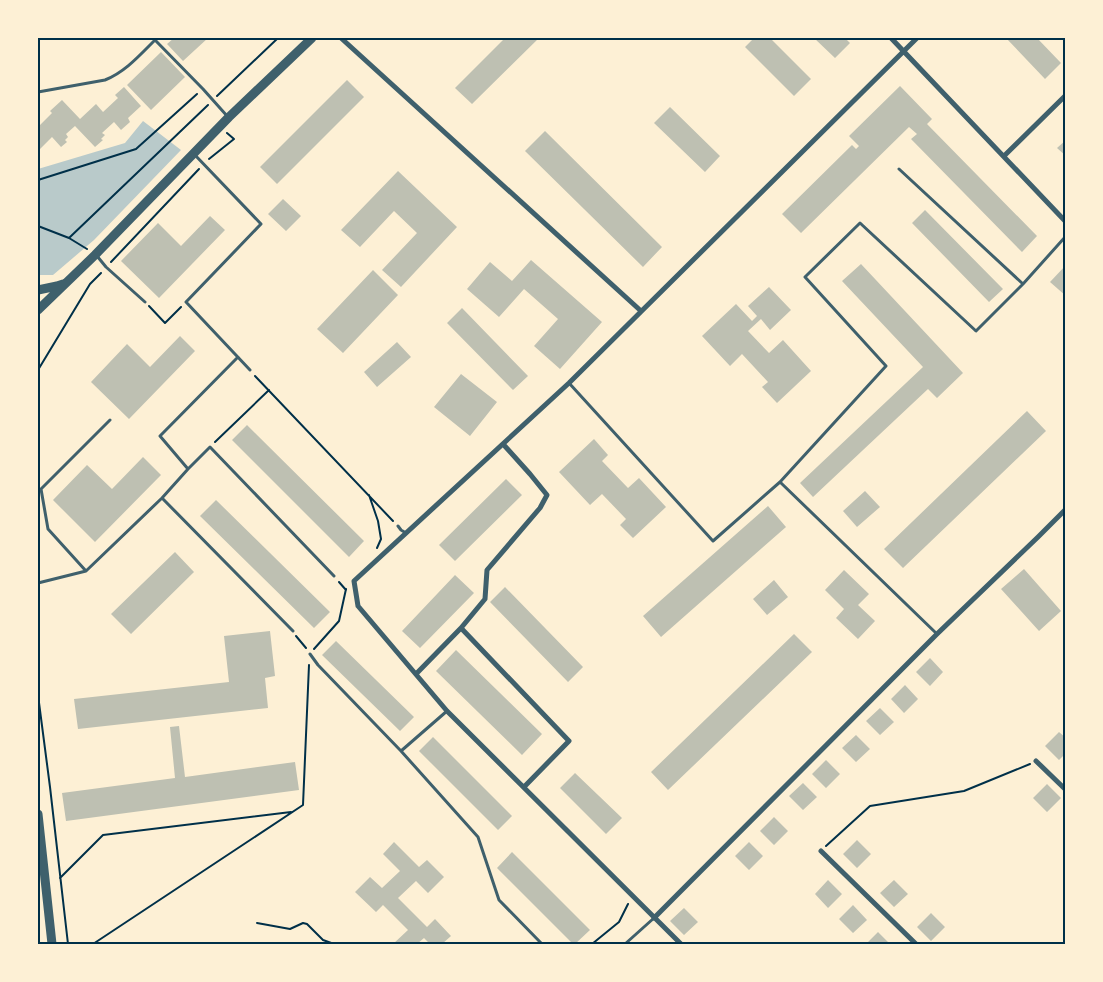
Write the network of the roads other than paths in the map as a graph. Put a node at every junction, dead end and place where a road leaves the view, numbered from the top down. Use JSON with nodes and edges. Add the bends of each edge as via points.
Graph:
{"nodes":[{"id":1,"x":312,"y":38,"type":"edge"},
{"id":2,"x":341,"y":38,"type":"edge"},
{"id":3,"x":890,"y":38,"type":"edge"},
{"id":4,"x":917,"y":38,"type":"edge"},
{"id":5,"x":156,"y":39,"type":"edge"},
{"id":6,"x":904,"y":51,"type":"junction"},
{"id":7,"x":38,"y":92,"type":"edge"},
{"id":8,"x":1066,"y":95,"type":"edge"},
{"id":9,"x":229,"y":117,"type":"junction"},
{"id":10,"x":193,"y":154,"type":"junction"},
{"id":11,"x":1004,"y":156,"type":"junction"},
{"id":12,"x":899,"y":169,"type":"dead end"},
{"id":13,"x":1066,"y":222,"type":"edge"},
{"id":14,"x":1066,"y":236,"type":"edge"},
{"id":15,"x":95,"y":255,"type":"junction"},
{"id":16,"x":68,"y":282,"type":"junction"},
{"id":17,"x":1023,"y":284,"type":"junction"},
{"id":18,"x":38,"y":290,"type":"edge"},
{"id":19,"x":145,"y":302,"type":"road end"},
{"id":20,"x":38,"y":310,"type":"edge"},
{"id":21,"x":641,"y":311,"type":"junction"},
{"id":22,"x":238,"y":358,"type":"junction"},
{"id":23,"x":250,"y":370,"type":"road end"},
{"id":24,"x":569,"y":382,"type":"junction"},
{"id":25,"x":110,"y":420,"type":"dead end"},
{"id":26,"x":503,"y":444,"type":"junction"},
{"id":27,"x":188,"y":469,"type":"junction"},
{"id":28,"x":780,"y":482,"type":"junction"},
{"id":29,"x":162,"y":498,"type":"junction"},
{"id":30,"x":1066,"y":509,"type":"edge"},
{"id":31,"x":398,"y":526,"type":"road end"},
{"id":32,"x":407,"y":533,"type":"junction"},
{"id":33,"x":86,"y":571,"type":"junction"},
{"id":34,"x":334,"y":576,"type":"dead end"},
{"id":35,"x":38,"y":583,"type":"edge"},
{"id":36,"x":462,"y":628,"type":"junction"},
{"id":37,"x":293,"y":631,"type":"road end"},
{"id":38,"x":937,"y":634,"type":"junction"},
{"id":39,"x":310,"y":654,"type":"road end"},
{"id":40,"x":416,"y":674,"type":"junction"},
{"id":41,"x":448,"y":711,"type":"junction"},
{"id":42,"x":401,"y":751,"type":"junction"},
{"id":43,"x":1036,"y":761,"type":"road end"},
{"id":44,"x":524,"y":787,"type":"junction"},
{"id":45,"x":1066,"y":790,"type":"edge"},
{"id":46,"x":38,"y":814,"type":"edge"},
{"id":47,"x":821,"y":851,"type":"road end"},
{"id":48,"x":41,"y":873,"type":"edge"},
{"id":49,"x":654,"y":918,"type":"junction"},
{"id":50,"x":52,"y":944,"type":"edge"},
{"id":51,"x":542,"y":944,"type":"edge"},
{"id":52,"x":625,"y":944,"type":"edge"},
{"id":53,"x":681,"y":944,"type":"edge"},
{"id":54,"x":916,"y":944,"type":"edge"}],
"edges":[{"from":1,"to":9,"type":"street"},
{"from":2,"to":21,"type":"street"},
{"from":3,"to":6,"type":"street"},
{"from":4,"to":6,"type":"street"},
{"from":5,"to":7,"type":"lane","via":[[130,66],[112,77]]},
{"from":5,"to":9,"type":"lane"},
{"from":6,"to":11,"type":"street"},
{"from":6,"to":21,"type":"street"},
{"from":8,"to":11,"type":"street"},
{"from":9,"to":10,"type":"street"},
{"from":10,"to":15,"type":"street"},
{"from":10,"to":22,"type":"lane","via":[[261,224],[186,302]]},
{"from":11,"to":13,"type":"street"},
{"from":12,"to":17,"type":"lane"},
{"from":14,"to":17,"type":"lane"},
{"from":15,"to":16,"type":"street"},
{"from":15,"to":19,"type":"lane"},
{"from":16,"to":18,"type":"street"},
{"from":16,"to":20,"type":"street"},
{"from":17,"to":28,"type":"lane","via":[[976,331],[860,223],[806,276],[886,366]]},
{"from":21,"to":24,"type":"street"},
{"from":22,"to":23,"type":"lane"},
{"from":22,"to":27,"type":"lane","via":[[160,436]]},
{"from":24,"to":26,"type":"street"},
{"from":24,"to":28,"type":"lane","via":[[713,541]]},
{"from":25,"to":33,"type":"lane","via":[[40,489],[48,529]]},
{"from":26,"to":32,"type":"street"},
{"from":26,"to":36,"type":"street","via":[[547,496],[486,570],[485,600]]},
{"from":27,"to":29,"type":"lane"},
{"from":27,"to":34,"type":"lane","via":[[210,448]]},
{"from":28,"to":38,"type":"lane"},
{"from":29,"to":33,"type":"lane"},
{"from":29,"to":37,"type":"lane"},
{"from":30,"to":38,"type":"street"},
{"from":31,"to":32,"type":"lane"},
{"from":32,"to":40,"type":"street","via":[[354,581],[358,606]]},
{"from":33,"to":35,"type":"lane"},
{"from":36,"to":40,"type":"street"},
{"from":36,"to":44,"type":"street","via":[[569,740]]},
{"from":38,"to":49,"type":"street"},
{"from":39,"to":42,"type":"lane"},
{"from":40,"to":41,"type":"street"},
{"from":41,"to":42,"type":"lane"},
{"from":41,"to":44,"type":"street"},
{"from":42,"to":51,"type":"lane","via":[[478,837],[499,900]]},
{"from":43,"to":45,"type":"street"},
{"from":44,"to":49,"type":"street"},
{"from":46,"to":48,"type":"street"},
{"from":47,"to":54,"type":"street"},
{"from":48,"to":50,"type":"street"},
{"from":49,"to":52,"type":"lane"},
{"from":49,"to":53,"type":"street"}]}
